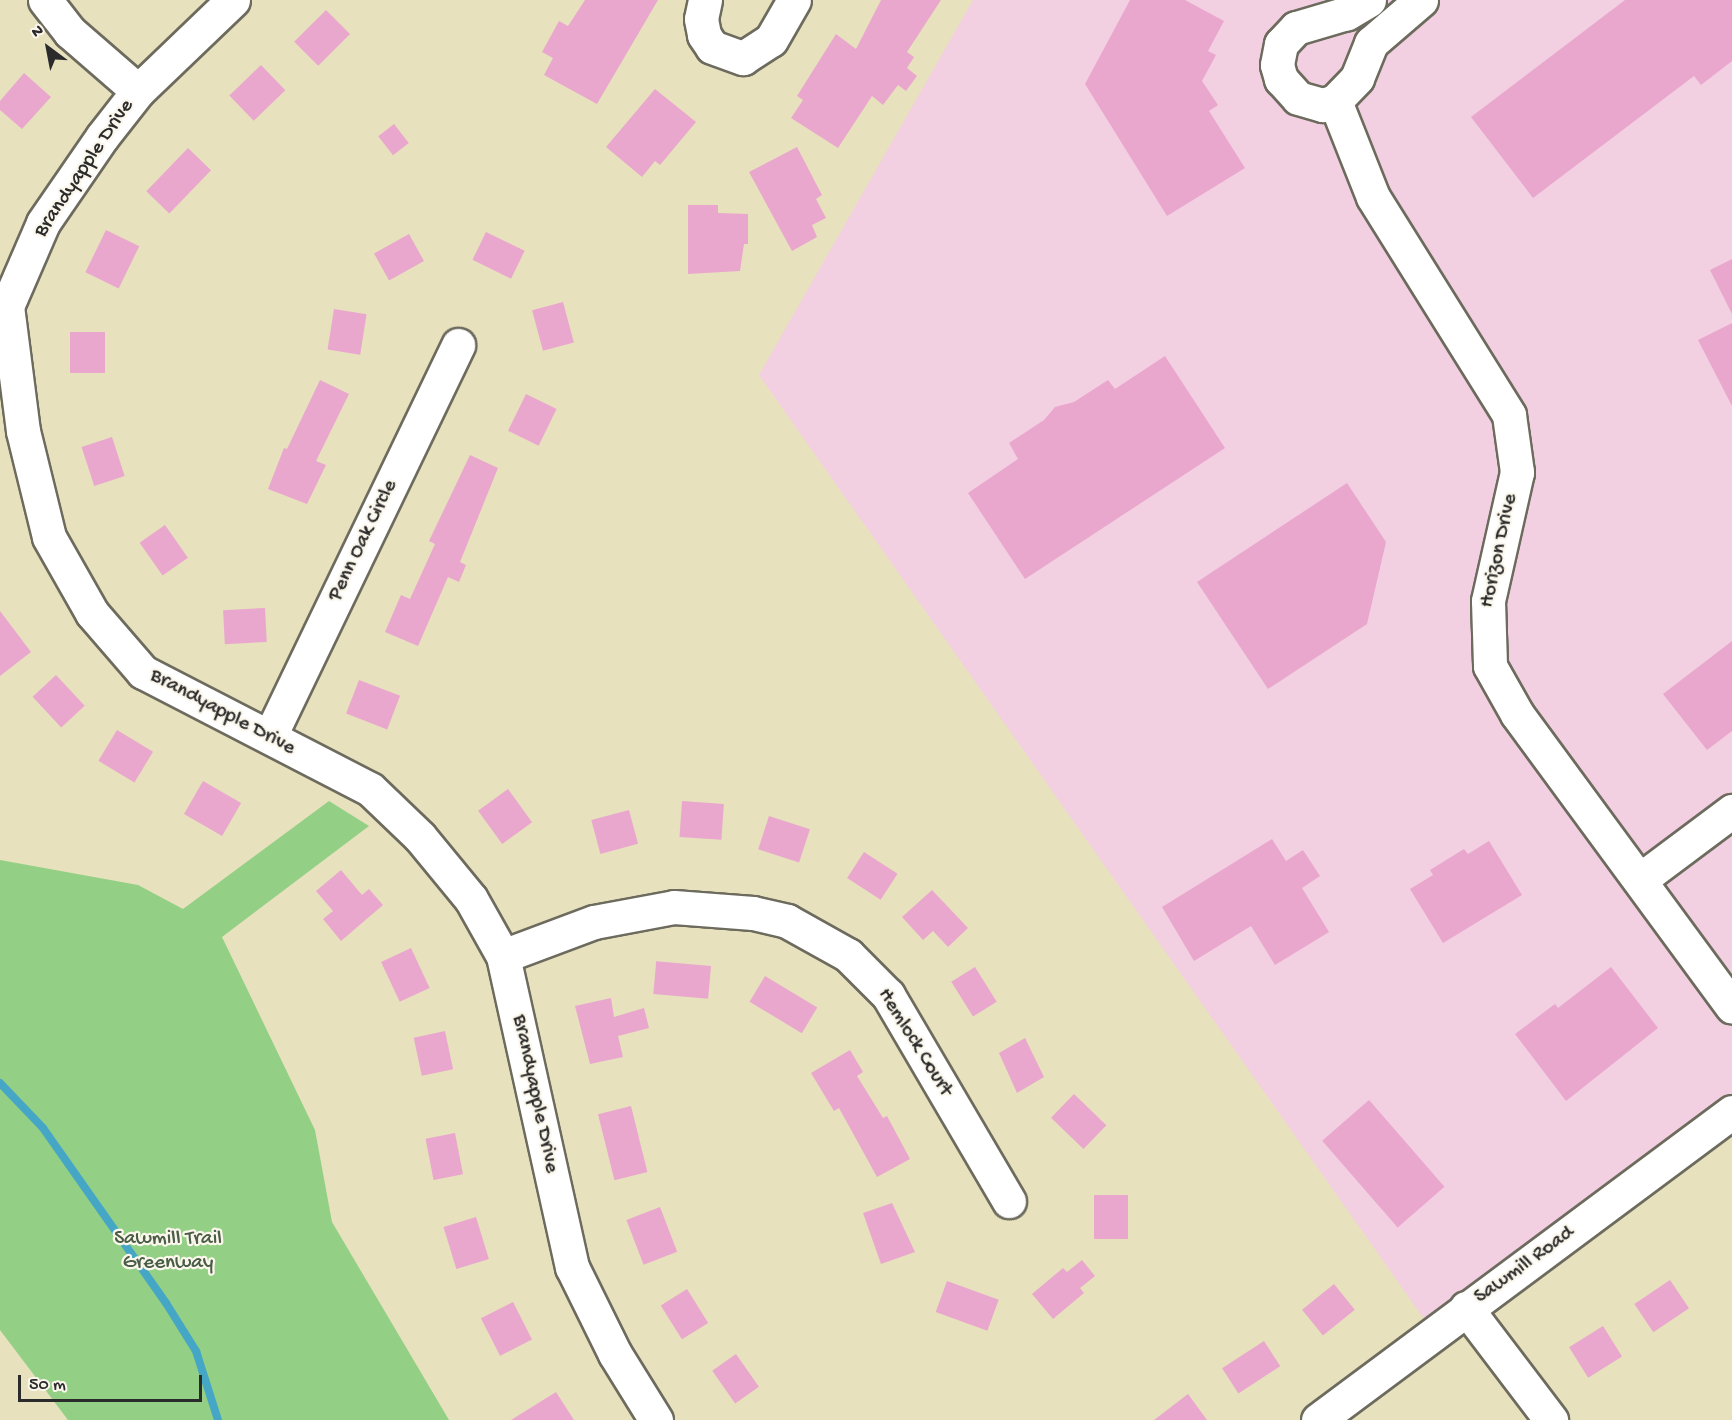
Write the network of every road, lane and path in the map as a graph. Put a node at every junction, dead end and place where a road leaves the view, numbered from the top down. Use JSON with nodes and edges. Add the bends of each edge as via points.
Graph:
{"nodes":[{"id":1,"x":45,"y":0,"type":"edge"},
{"id":2,"x":233,"y":0,"type":"edge"},
{"id":3,"x":705,"y":0,"type":"edge"},
{"id":4,"x":794,"y":0,"type":"edge"},
{"id":5,"x":1368,"y":0,"type":"edge"},
{"id":6,"x":1421,"y":0,"type":"edge"},
{"id":7,"x":138,"y":91,"type":"junction"},
{"id":8,"x":1335,"y":101,"type":"junction"},
{"id":9,"x":458,"y":345,"type":"dead end"},
{"id":10,"x":270,"y":736,"type":"junction"},
{"id":11,"x":1732,"y":811,"type":"edge"},
{"id":12,"x":1641,"y":879,"type":"junction"},
{"id":13,"x":503,"y":956,"type":"junction"},
{"id":14,"x":1732,"y":1007,"type":"edge"},
{"id":15,"x":1732,"y":1112,"type":"edge"},
{"id":16,"x":1010,"y":1201,"type":"dead end"},
{"id":17,"x":1466,"y":1308,"type":"junction"},
{"id":18,"x":656,"y":1420,"type":"edge"},
{"id":19,"x":1318,"y":1420,"type":"edge"},
{"id":20,"x":1551,"y":1420,"type":"edge"}],
"edges":[{"from":1,"to":7,"type":"street","via":[[70,32]]},
{"from":2,"to":7,"type":"street","name":"Brandyapple Drive"},
{"from":3,"to":4,"type":"street","via":[[701,19],[704,35],[712,47],[743,58],[771,40]]},
{"from":5,"to":8,"type":"street","via":[[1347,13],[1296,28],[1278,53],[1281,79],[1298,98],[1323,105]]},
{"from":6,"to":8,"type":"street","via":[[1371,43],[1357,78]]},
{"from":7,"to":10,"type":"street","name":"Brandyapple Drive","via":[[43,223],[8,306],[23,431],[49,537],[92,613],[143,672]]},
{"from":8,"to":12,"type":"street","name":"Horizon Drive","via":[[1373,197],[1509,415],[1517,472],[1488,601],[1490,666],[1517,714]]},
{"from":9,"to":10,"type":"street","name":"Penn Oak Circle"},
{"from":10,"to":13,"type":"street","name":"Brandyapple Drive","via":[[370,789],[420,837],[471,899]]},
{"from":11,"to":12,"type":"street"},
{"from":12,"to":14,"type":"street","name":"Horizon Drive"},
{"from":13,"to":16,"type":"street","name":"Hemlock Court","via":[[594,922],[674,907],[753,913],[787,921],[848,956],[888,995]]},
{"from":13,"to":18,"type":"street","name":"Brandyapple Drive","via":[[572,1267],[615,1354]]},
{"from":15,"to":17,"type":"street","name":"Sawmill Road"},
{"from":17,"to":19,"type":"street","name":"Sawmill Road"},
{"from":17,"to":20,"type":"street"}]}
